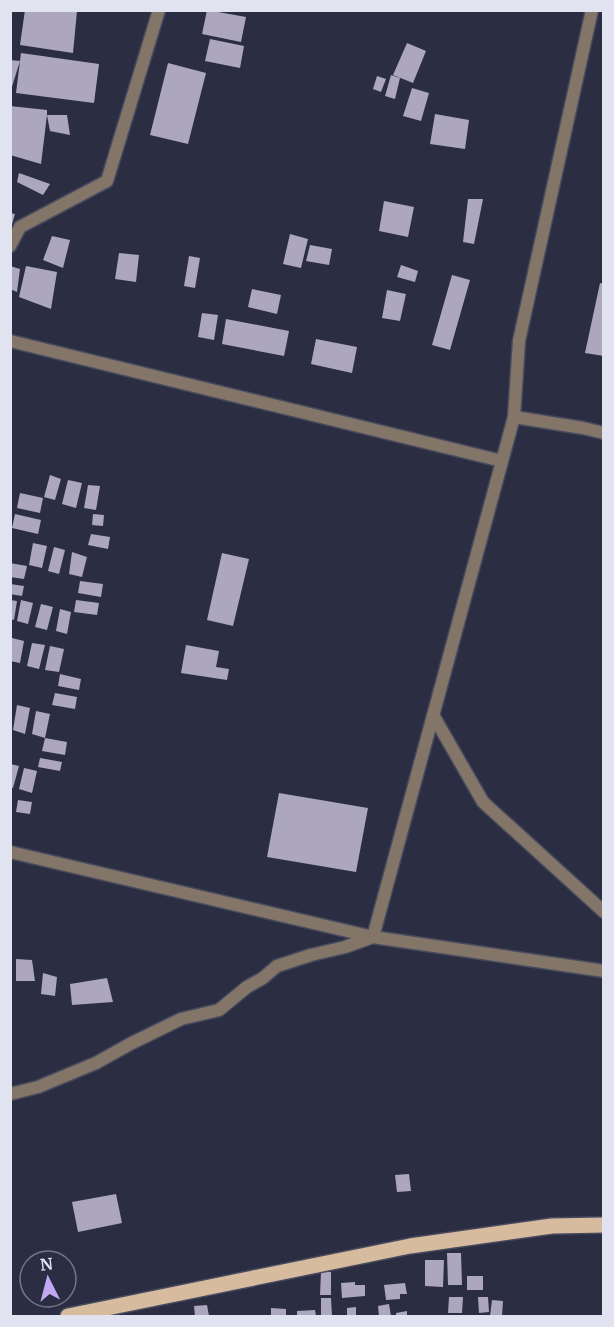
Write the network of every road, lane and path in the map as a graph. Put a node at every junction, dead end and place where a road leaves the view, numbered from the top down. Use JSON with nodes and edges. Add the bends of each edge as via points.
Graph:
{"nodes":[{"id":1,"x":159,"y":10,"type":"edge"},
{"id":2,"x":592,"y":10,"type":"edge"},
{"id":3,"x":10,"y":246,"type":"edge"},
{"id":4,"x":10,"y":341,"type":"edge"},
{"id":5,"x":514,"y":417,"type":"junction"},
{"id":6,"x":603,"y":433,"type":"edge"},
{"id":7,"x":502,"y":461,"type":"junction"},
{"id":8,"x":433,"y":715,"type":"junction"},
{"id":9,"x":10,"y":852,"type":"edge"},
{"id":10,"x":603,"y":912,"type":"edge"},
{"id":11,"x":373,"y":937,"type":"junction"},
{"id":12,"x":603,"y":971,"type":"edge"},
{"id":13,"x":10,"y":1094,"type":"edge"},
{"id":14,"x":603,"y":1226,"type":"edge"},
{"id":15,"x":68,"y":1317,"type":"edge"}],
"edges":[{"from":1,"to":3,"type":"street","via":[[107,181],[20,227]]},
{"from":2,"to":5,"type":"street","via":[[519,340]]},
{"from":4,"to":7,"type":"street"},
{"from":5,"to":6,"type":"street"},
{"from":5,"to":7,"type":"street"},
{"from":7,"to":8,"type":"street"},
{"from":8,"to":10,"type":"street","via":[[483,802]]},
{"from":8,"to":11,"type":"street"},
{"from":9,"to":11,"type":"street"},
{"from":11,"to":12,"type":"street"},
{"from":11,"to":13,"type":"street","via":[[277,966],[219,1010],[181,1019],[96,1063]]},
{"from":14,"to":15,"type":"main road","via":[[552,1226],[410,1246]]}]}
